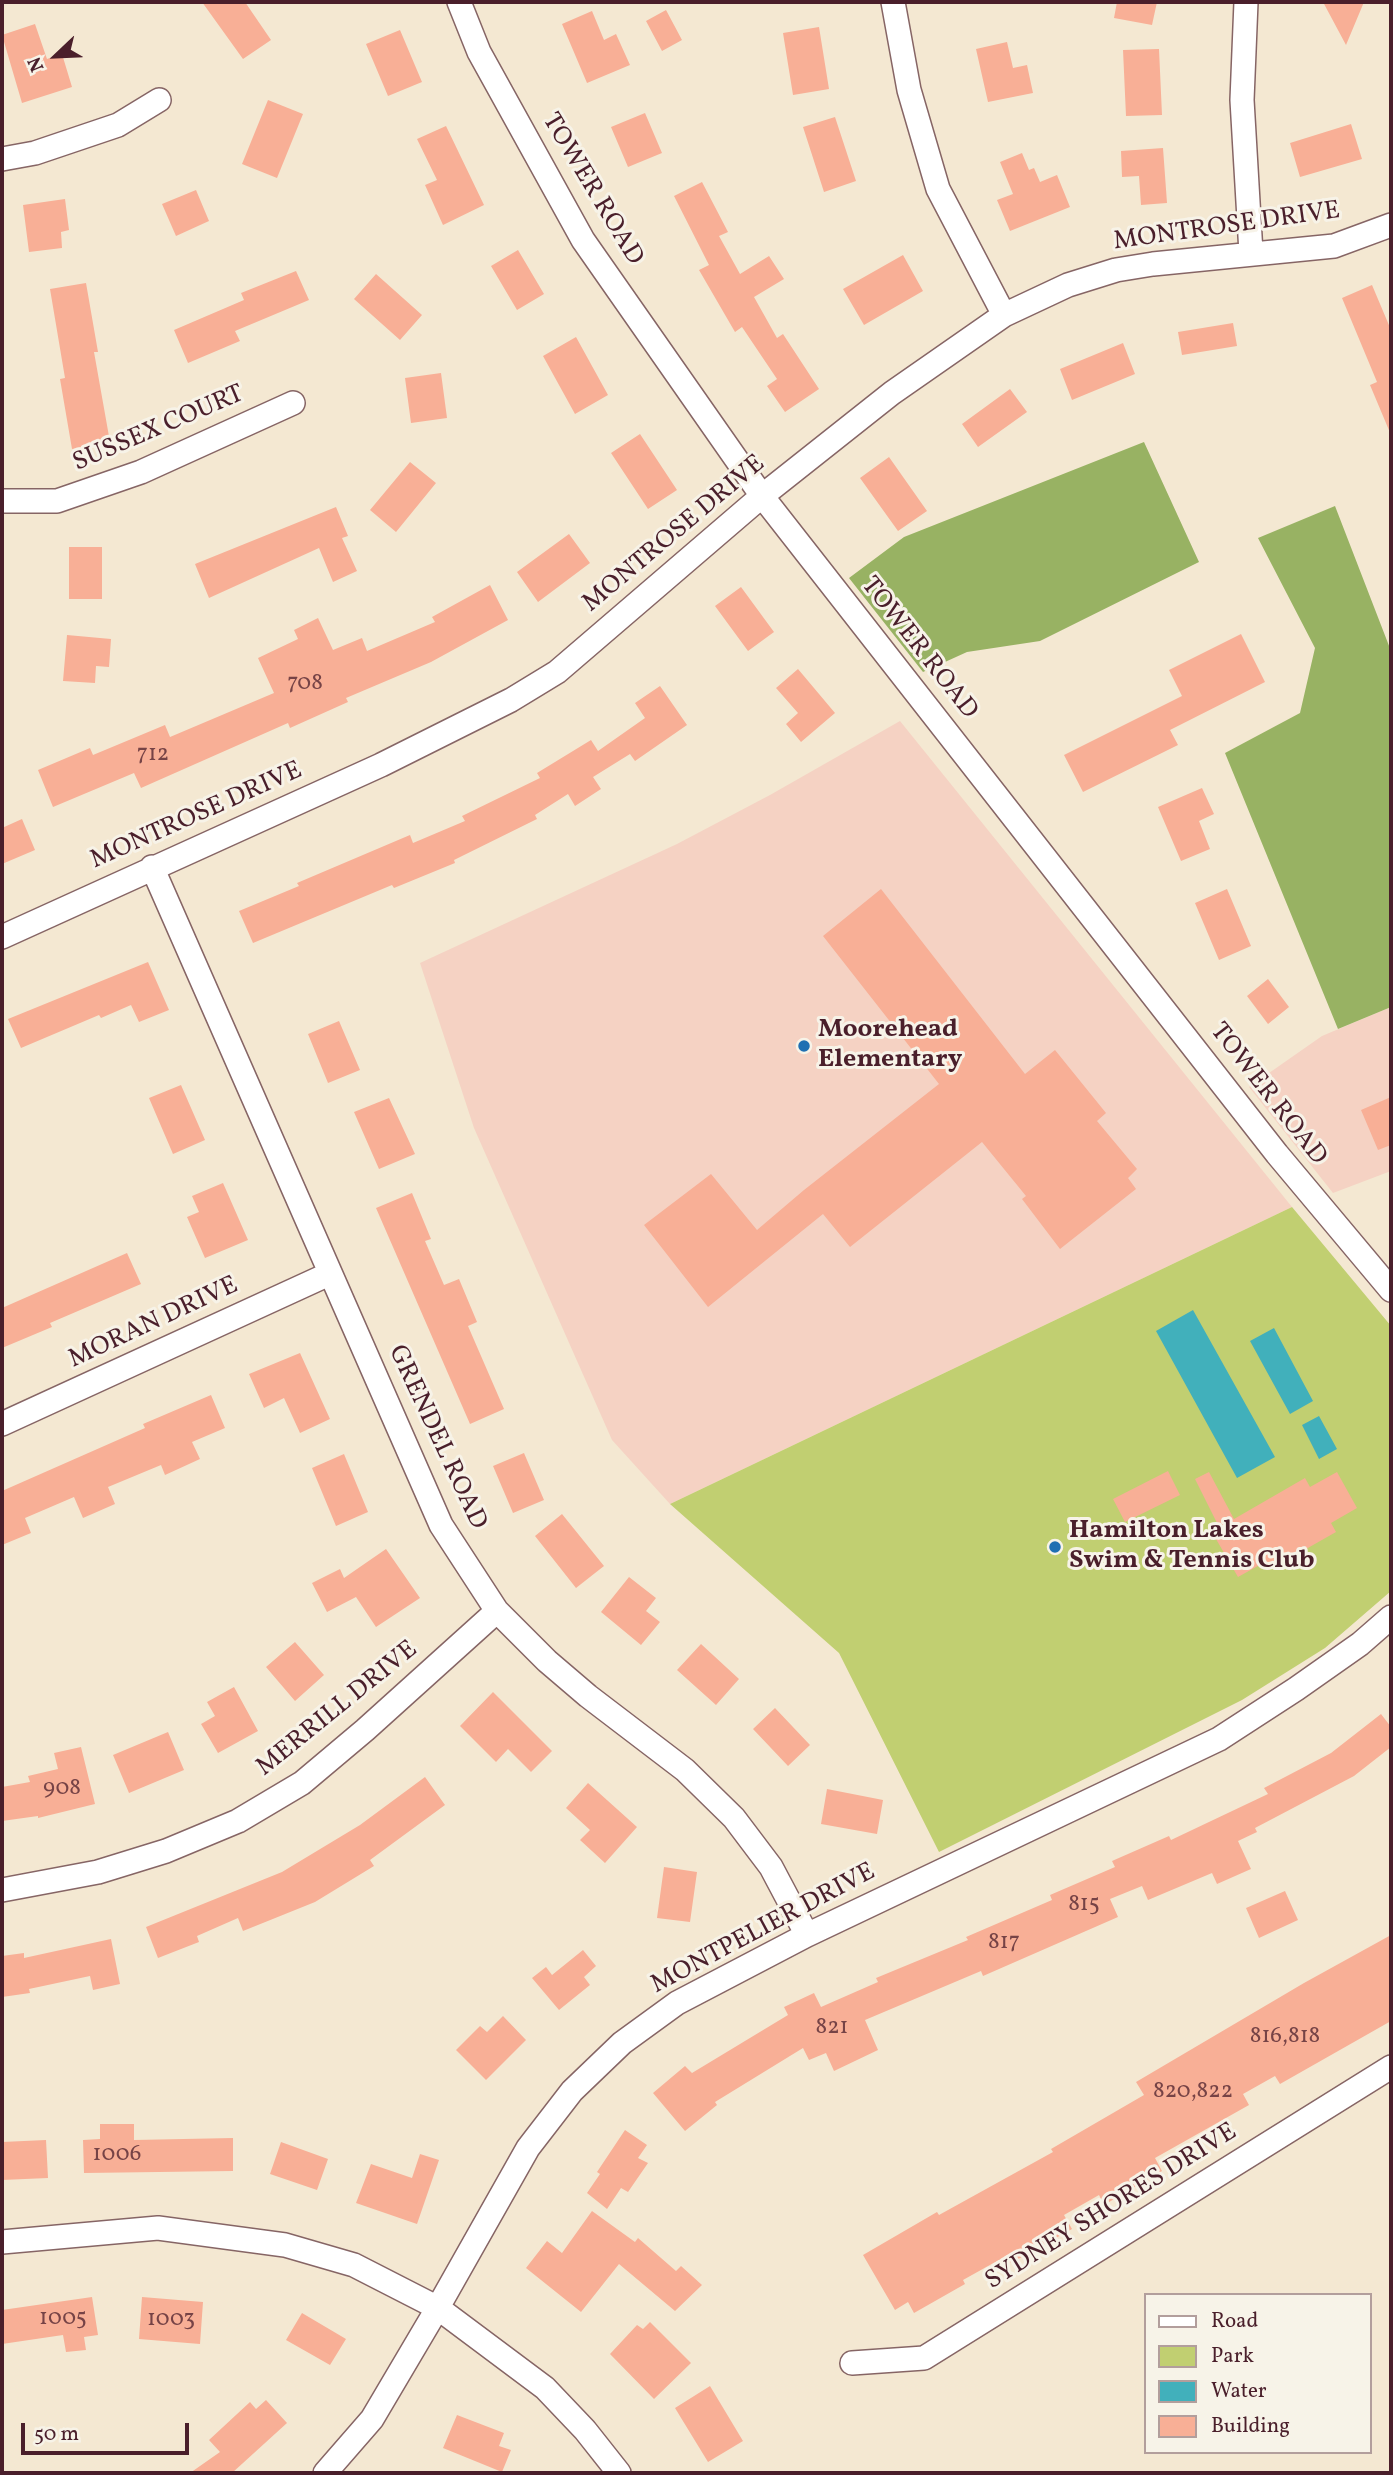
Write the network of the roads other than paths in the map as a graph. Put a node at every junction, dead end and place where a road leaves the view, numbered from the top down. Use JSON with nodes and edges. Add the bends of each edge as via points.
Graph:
{"nodes":[{"id":1,"x":459,"y":2,"type":"edge"},
{"id":2,"x":892,"y":2,"type":"edge"},
{"id":3,"x":1246,"y":2,"type":"edge"},
{"id":4,"x":159,"y":100,"type":"dead end"},
{"id":5,"x":2,"y":159,"type":"edge"},
{"id":6,"x":1391,"y":225,"type":"edge"},
{"id":7,"x":1251,"y":253,"type":"junction"},
{"id":8,"x":1004,"y":315,"type":"junction"},
{"id":9,"x":293,"y":402,"type":"dead end"},
{"id":10,"x":762,"y":496,"type":"junction"},
{"id":11,"x":2,"y":501,"type":"edge"},
{"id":12,"x":152,"y":867,"type":"junction"},
{"id":13,"x":2,"y":937,"type":"edge"},
{"id":14,"x":329,"y":1274,"type":"junction"},
{"id":15,"x":1391,"y":1290,"type":"edge"},
{"id":16,"x":2,"y":1424,"type":"edge"},
{"id":17,"x":497,"y":1611,"type":"junction"},
{"id":18,"x":1391,"y":1617,"type":"edge"},
{"id":19,"x":2,"y":1891,"type":"edge"},
{"id":20,"x":807,"y":1935,"type":"junction"},
{"id":21,"x":1391,"y":2067,"type":"edge"},
{"id":22,"x":2,"y":2242,"type":"edge"},
{"id":23,"x":438,"y":2308,"type":"junction"},
{"id":24,"x":852,"y":2363,"type":"dead end"},
{"id":25,"x":325,"y":2473,"type":"edge"},
{"id":26,"x":619,"y":2473,"type":"edge"}],
"edges":[{"from":1,"to":10,"type":"street","name":"TOWER ROAD","via":[[479,52],[583,240]]},
{"from":2,"to":8,"type":"street","via":[[909,90],[938,189]]},
{"from":3,"to":7,"type":"street","via":[[1242,100]]},
{"from":4,"to":5,"type":"street","via":[[118,125],[35,153]]},
{"from":6,"to":7,"type":"street","name":"MONTROSE DRIVE","via":[[1334,246]]},
{"from":7,"to":8,"type":"street","name":"MONTROSE DRIVE","via":[[1116,270],[1068,285]]},
{"from":8,"to":10,"type":"street","name":"MONTROSE DRIVE","via":[[892,393]]},
{"from":9,"to":11,"type":"street","name":"SUSSEX COURT","via":[[141,472],[57,501]]},
{"from":10,"to":12,"type":"street","name":"MONTROSE DRIVE","via":[[558,672],[381,765]]},
{"from":10,"to":15,"type":"street","name":"TOWER ROAD","via":[[1277,1154]]},
{"from":12,"to":13,"type":"street","name":"MONTROSE DRIVE"},
{"from":12,"to":14,"type":"street","name":"GRENDEL ROAD"},
{"from":14,"to":16,"type":"street","name":"MORAN DRIVE"},
{"from":14,"to":17,"type":"street","name":"GRENDEL ROAD","via":[[442,1525]]},
{"from":17,"to":19,"type":"street","name":"MERRILL DRIVE","via":[[302,1783],[238,1821],[120,1865]]},
{"from":17,"to":20,"type":"street","name":"GRENDEL ROAD","via":[[557,1670],[685,1770],[734,1818],[771,1867]]},
{"from":18,"to":20,"type":"street","name":"MONTPELIER DRIVE","via":[[1219,1739]]},
{"from":20,"to":23,"type":"street","name":"MONTPELIER DRIVE","via":[[677,2003],[622,2043],[572,2091],[528,2148]]},
{"from":21,"to":24,"type":"street","name":"SYDNEY SHORES DRIVE","via":[[925,2358]]},
{"from":22,"to":23,"type":"street","via":[[158,2228],[272,2243],[354,2265]]},
{"from":23,"to":25,"type":"street","name":"MONTPELIER DRIVE","via":[[372,2419]]},
{"from":23,"to":26,"type":"street","via":[[545,2388]]}]}
